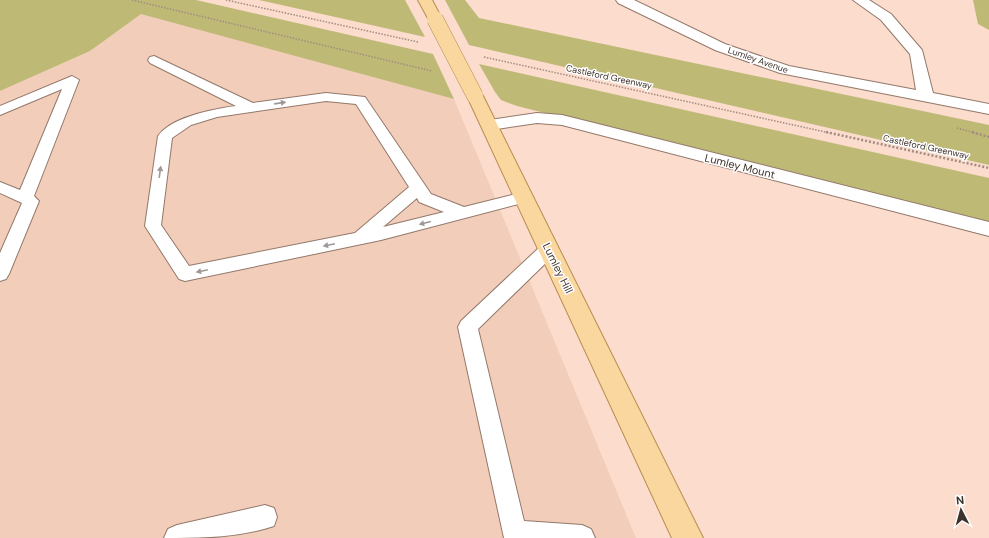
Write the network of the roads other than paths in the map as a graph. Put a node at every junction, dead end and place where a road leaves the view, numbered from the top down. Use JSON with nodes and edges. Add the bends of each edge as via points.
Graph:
{"nodes":[{"id":1,"x":425,"y":0,"type":"edge"},
{"id":2,"x":623,"y":0,"type":"edge"},
{"id":3,"x":860,"y":0,"type":"edge"},
{"id":4,"x":154,"y":60,"type":"dead end"},
{"id":5,"x":926,"y":97,"type":"junction"},
{"id":6,"x":251,"y":108,"type":"junction"},
{"id":7,"x":989,"y":110,"type":"edge"},
{"id":8,"x":0,"y":111,"type":"edge"},
{"id":9,"x":490,"y":125,"type":"junction"},
{"id":10,"x":0,"y":187,"type":"edge"},
{"id":11,"x":418,"y":188,"type":"junction"},
{"id":12,"x":524,"y":197,"type":"junction"},
{"id":13,"x":25,"y":198,"type":"junction"},
{"id":14,"x":463,"y":213,"type":"junction"},
{"id":15,"x":989,"y":229,"type":"edge"},
{"id":16,"x":360,"y":238,"type":"junction"},
{"id":17,"x":549,"y":249,"type":"junction"},
{"id":18,"x":0,"y":274,"type":"edge"},
{"id":19,"x":265,"y":517,"type":"dead end"},
{"id":20,"x":177,"y":538,"type":"edge"},
{"id":21,"x":582,"y":538,"type":"edge"},
{"id":22,"x":688,"y":538,"type":"edge"}],
"edges":[{"from":1,"to":9,"type":"main road","name":"Lumley Hill","bridge":true},
{"from":2,"to":5,"type":"street","name":"Lumley Avenue","via":[[720,47],[786,70]]},
{"from":3,"to":5,"type":"street","via":[[886,17],[917,53]]},
{"from":4,"to":6,"type":"lane"},
{"from":5,"to":7,"type":"street","name":"Lumley Avenue"},
{"from":6,"to":11,"type":"lane","one_way":true,"via":[[326,97],[360,100]]},
{"from":16,"to":6,"type":"lane","one_way":true,"via":[[185,274],[153,226],[165,136],[186,122],[215,113]]},
{"from":8,"to":13,"type":"lane","via":[[72,80]]},
{"from":9,"to":12,"type":"main road","name":"Lumley Hill"},
{"from":9,"to":15,"type":"street","name":"Lumley Mount","via":[[537,118],[562,120]]},
{"from":10,"to":13,"type":"lane"},
{"from":11,"to":14,"type":"lane","via":[[425,198]]},
{"from":11,"to":16,"type":"lane"},
{"from":12,"to":14,"type":"lane"},
{"from":12,"to":17,"type":"main road","name":"Lumley Hill"},
{"from":13,"to":18,"type":"lane","via":[[31,201]]},
{"from":14,"to":16,"type":"lane","one_way":true},
{"from":17,"to":21,"type":"lane","via":[[468,327],[514,533]]},
{"from":17,"to":22,"type":"main road","name":"Lumley Hill"},
{"from":19,"to":20,"type":"lane"}]}
